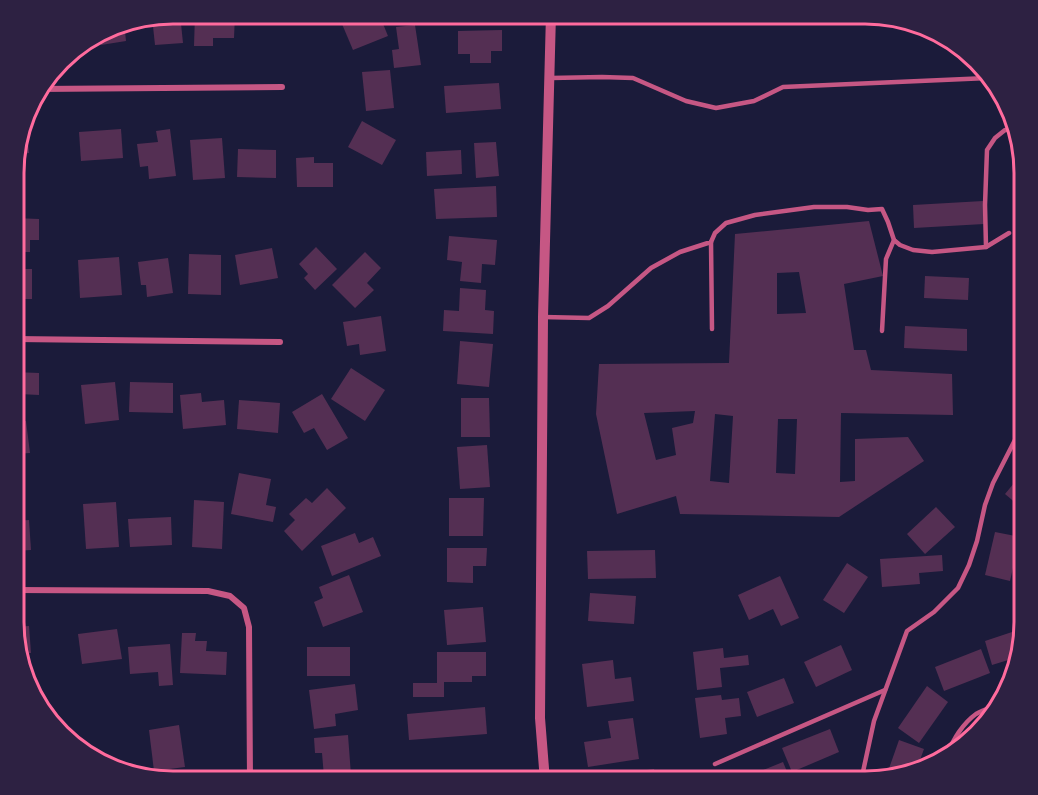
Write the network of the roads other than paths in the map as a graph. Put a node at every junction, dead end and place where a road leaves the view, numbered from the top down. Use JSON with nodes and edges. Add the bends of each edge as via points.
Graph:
{"nodes":[{"id":1,"x":551,"y":24,"type":"edge"},
{"id":2,"x":548,"y":78,"type":"junction"},
{"id":3,"x":980,"y":78,"type":"edge"},
{"id":4,"x":282,"y":87,"type":"dead end"},
{"id":5,"x":50,"y":89,"type":"edge"},
{"id":6,"x":1007,"y":130,"type":"edge"},
{"id":7,"x":1009,"y":233,"type":"dead end"},
{"id":8,"x":894,"y":240,"type":"junction"},
{"id":9,"x":711,"y":242,"type":"junction"},
{"id":10,"x":986,"y":247,"type":"junction"},
{"id":11,"x":543,"y":317,"type":"junction"},
{"id":12,"x":712,"y":329,"type":"dead end"},
{"id":13,"x":882,"y":331,"type":"dead end"},
{"id":14,"x":24,"y":339,"type":"edge"},
{"id":15,"x":280,"y":342,"type":"dead end"},
{"id":16,"x":1014,"y":442,"type":"edge"},
{"id":17,"x":24,"y":590,"type":"edge"},
{"id":18,"x":885,"y":690,"type":"junction"},
{"id":19,"x":985,"y":711,"type":"edge"},
{"id":20,"x":953,"y":742,"type":"edge"},
{"id":21,"x":715,"y":764,"type":"dead end"},
{"id":22,"x":250,"y":771,"type":"edge"},
{"id":23,"x":544,"y":771,"type":"edge"},
{"id":24,"x":863,"y":771,"type":"edge"}],
"edges":[{"from":1,"to":2,"type":"street"},
{"from":2,"to":3,"type":"lane","via":[[633,78],[686,101],[716,108],[754,101],[783,87]]},
{"from":2,"to":11,"type":"street"},
{"from":4,"to":5,"type":"street"},
{"from":6,"to":10,"type":"lane","via":[[987,150]]},
{"from":7,"to":10,"type":"lane"},
{"from":8,"to":9,"type":"lane","via":[[882,209],[814,207],[726,223]]},
{"from":8,"to":10,"type":"lane","via":[[914,250],[932,252]]},
{"from":8,"to":13,"type":"lane","via":[[886,259]]},
{"from":9,"to":11,"type":"lane","via":[[651,267],[589,318]]},
{"from":9,"to":12,"type":"lane"},
{"from":11,"to":23,"type":"street","via":[[540,718]]},
{"from":14,"to":15,"type":"street"},
{"from":16,"to":18,"type":"lane","via":[[993,483],[977,541],[958,588],[934,612],[907,630]]},
{"from":17,"to":22,"type":"street","via":[[208,591],[230,596],[244,608],[249,627]]},
{"from":18,"to":21,"type":"lane"},
{"from":18,"to":24,"type":"lane"},
{"from":19,"to":20,"type":"lane","via":[[963,727]]}]}
